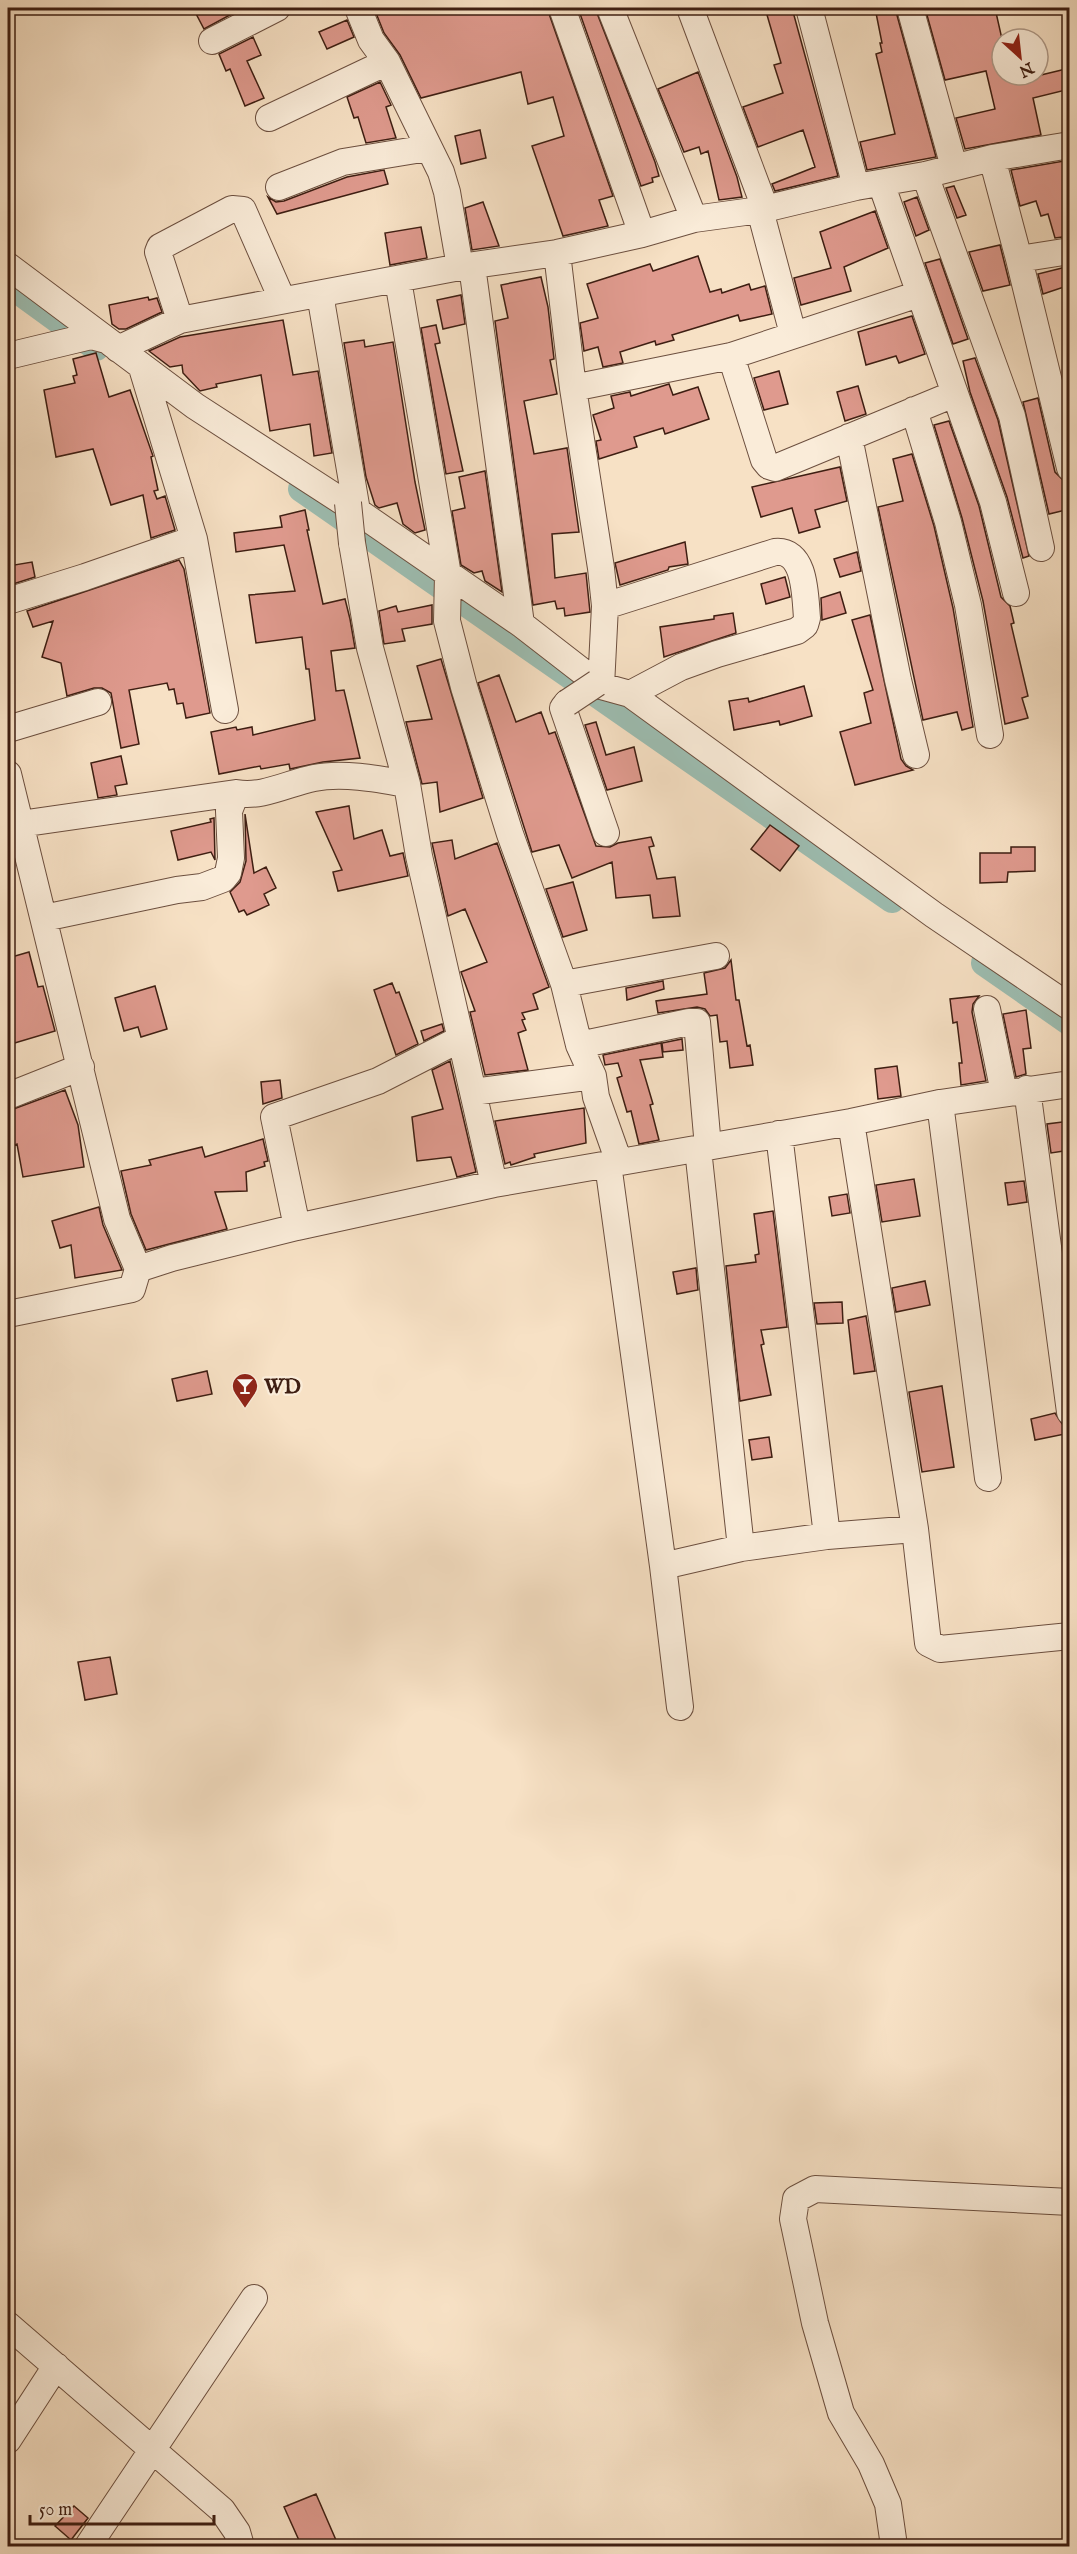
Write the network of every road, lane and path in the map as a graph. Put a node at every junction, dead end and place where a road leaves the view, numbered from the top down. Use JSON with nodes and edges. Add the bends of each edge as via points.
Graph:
{"nodes":[{"id":1,"x":277,"y":8,"type":"edge"},
{"id":2,"x":358,"y":8,"type":"edge"},
{"id":3,"x":562,"y":8,"type":"edge"},
{"id":4,"x":610,"y":8,"type":"edge"},
{"id":5,"x":690,"y":8,"type":"edge"},
{"id":6,"x":809,"y":8,"type":"edge"},
{"id":7,"x":910,"y":8,"type":"edge"},
{"id":8,"x":212,"y":41,"type":"dead end"},
{"id":9,"x":387,"y":62,"type":"junction"},
{"id":10,"x":269,"y":118,"type":"dead end"},
{"id":11,"x":1070,"y":145,"type":"edge"},
{"id":12,"x":428,"y":148,"type":"junction"},
{"id":13,"x":992,"y":158,"type":"junction"},
{"id":14,"x":954,"y":167,"type":"junction"},
{"id":15,"x":925,"y":175,"type":"junction"},
{"id":16,"x":881,"y":183,"type":"junction"},
{"id":17,"x":279,"y":187,"type":"dead end"},
{"id":18,"x":856,"y":187,"type":"junction"},
{"id":19,"x":762,"y":209,"type":"junction"},
{"id":20,"x":694,"y":219,"type":"junction"},
{"id":21,"x":642,"y":234,"type":"junction"},
{"id":22,"x":1070,"y":251,"type":"edge"},
{"id":23,"x":557,"y":253,"type":"junction"},
{"id":24,"x":1019,"y":259,"type":"junction"},
{"id":25,"x":8,"y":266,"type":"edge"},
{"id":26,"x":466,"y":267,"type":"junction"},
{"id":27,"x":398,"y":280,"type":"junction"},
{"id":28,"x":320,"y":294,"type":"junction"},
{"id":29,"x":919,"y":294,"type":"junction"},
{"id":30,"x":282,"y":299,"type":"junction"},
{"id":31,"x":180,"y":320,"type":"junction"},
{"id":32,"x":793,"y":334,"type":"junction"},
{"id":33,"x":105,"y":342,"type":"junction"},
{"id":34,"x":19,"y":354,"type":"edge"},
{"id":35,"x":731,"y":356,"type":"junction"},
{"id":36,"x":144,"y":373,"type":"junction"},
{"id":37,"x":573,"y":388,"type":"junction"},
{"id":38,"x":954,"y":394,"type":"junction"},
{"id":39,"x":914,"y":410,"type":"junction"},
{"id":40,"x":849,"y":437,"type":"junction"},
{"id":41,"x":1070,"y":468,"type":"edge"},
{"id":42,"x":352,"y":507,"type":"junction"},
{"id":43,"x":194,"y":539,"type":"junction"},
{"id":44,"x":1041,"y":548,"type":"dead end"},
{"id":45,"x":448,"y":575,"type":"junction"},
{"id":46,"x":1016,"y":593,"type":"dead end"},
{"id":47,"x":8,"y":601,"type":"edge"},
{"id":48,"x":605,"y":606,"type":"junction"},
{"id":49,"x":521,"y":624,"type":"junction"},
{"id":50,"x":599,"y":684,"type":"junction"},
{"id":51,"x":630,"y":694,"type":"junction"},
{"id":52,"x":98,"y":702,"type":"dead end"},
{"id":53,"x":225,"y":710,"type":"dead end"},
{"id":54,"x":8,"y":729,"type":"edge"},
{"id":55,"x":990,"y":735,"type":"dead end"},
{"id":56,"x":916,"y":755,"type":"dead end"},
{"id":57,"x":8,"y":774,"type":"edge"},
{"id":58,"x":407,"y":784,"type":"junction"},
{"id":59,"x":236,"y":793,"type":"junction"},
{"id":60,"x":20,"y":824,"type":"junction"},
{"id":61,"x":606,"y":833,"type":"dead end"},
{"id":62,"x":44,"y":918,"type":"junction"},
{"id":63,"x":716,"y":956,"type":"dead end"},
{"id":64,"x":564,"y":984,"type":"junction"},
{"id":65,"x":1070,"y":1007,"type":"edge"},
{"id":66,"x":987,"y":1009,"type":"dead end"},
{"id":67,"x":460,"y":1039,"type":"junction"},
{"id":68,"x":579,"y":1045,"type":"junction"},
{"id":69,"x":81,"y":1067,"type":"junction"},
{"id":70,"x":593,"y":1076,"type":"junction"},
{"id":71,"x":1070,"y":1084,"type":"edge"},
{"id":72,"x":1016,"y":1091,"type":"junction"},
{"id":73,"x":473,"y":1092,"type":"junction"},
{"id":74,"x":8,"y":1096,"type":"edge"},
{"id":75,"x":940,"y":1103,"type":"junction"},
{"id":76,"x":851,"y":1122,"type":"junction"},
{"id":77,"x":779,"y":1134,"type":"junction"},
{"id":78,"x":703,"y":1148,"type":"junction"},
{"id":79,"x":613,"y":1163,"type":"junction"},
{"id":80,"x":494,"y":1184,"type":"junction"},
{"id":81,"x":297,"y":1227,"type":"junction"},
{"id":82,"x":136,"y":1276,"type":"junction"},
{"id":83,"x":8,"y":1314,"type":"edge"},
{"id":84,"x":1070,"y":1412,"type":"edge"},
{"id":85,"x":988,"y":1478,"type":"dead end"},
{"id":86,"x":915,"y":1529,"type":"junction"},
{"id":87,"x":828,"y":1536,"type":"junction"},
{"id":88,"x":741,"y":1548,"type":"junction"},
{"id":89,"x":663,"y":1566,"type":"junction"},
{"id":90,"x":1070,"y":1636,"type":"edge"},
{"id":91,"x":680,"y":1707,"type":"dead end"},
{"id":92,"x":1070,"y":2202,"type":"edge"},
{"id":93,"x":254,"y":2298,"type":"dead end"},
{"id":94,"x":8,"y":2325,"type":"edge"},
{"id":95,"x":56,"y":2366,"type":"junction"},
{"id":96,"x":8,"y":2440,"type":"edge"},
{"id":97,"x":153,"y":2450,"type":"junction"},
{"id":98,"x":88,"y":2547,"type":"edge"},
{"id":99,"x":241,"y":2547,"type":"edge"},
{"id":100,"x":894,"y":2547,"type":"edge"}],
"edges":[{"from":1,"to":8,"type":"street"},
{"from":2,"to":9,"type":"street","via":[[371,40]]},
{"from":3,"to":21,"type":"street"},
{"from":4,"to":20,"type":"street"},
{"from":5,"to":19,"type":"street"},
{"from":6,"to":18,"type":"street"},
{"from":7,"to":14,"type":"street"},
{"from":9,"to":10,"type":"street"},
{"from":9,"to":12,"type":"street"},
{"from":11,"to":13,"type":"street"},
{"from":12,"to":17,"type":"street","via":[[343,162]]},
{"from":12,"to":26,"type":"street","via":[[441,172]]},
{"from":13,"to":14,"type":"street"},
{"from":13,"to":24,"type":"street"},
{"from":14,"to":15,"type":"street"},
{"from":15,"to":16,"type":"street"},
{"from":15,"to":44,"type":"street","via":[[1012,416]]},
{"from":16,"to":18,"type":"street"},
{"from":16,"to":29,"type":"street"},
{"from":18,"to":19,"type":"street"},
{"from":19,"to":20,"type":"street"},
{"from":19,"to":32,"type":"street"},
{"from":20,"to":21,"type":"street"},
{"from":21,"to":23,"type":"street"},
{"from":22,"to":24,"type":"street"},
{"from":23,"to":26,"type":"street"},
{"from":23,"to":37,"type":"street"},
{"from":24,"to":41,"type":"street"},
{"from":25,"to":33,"type":"street"},
{"from":26,"to":27,"type":"street"},
{"from":26,"to":49,"type":"street"},
{"from":27,"to":28,"type":"street"},
{"from":27,"to":45,"type":"street"},
{"from":28,"to":30,"type":"street"},
{"from":28,"to":42,"type":"street"},
{"from":29,"to":32,"type":"street"},
{"from":29,"to":38,"type":"street"},
{"from":30,"to":31,"type":"street"},
{"from":30,"to":31,"type":"street","via":[[243,210],[232,209],[160,247],[158,252]]},
{"from":31,"to":33,"type":"street"},
{"from":32,"to":35,"type":"street"},
{"from":33,"to":34,"type":"street"},
{"from":33,"to":36,"type":"street"},
{"from":35,"to":37,"type":"street"},
{"from":35,"to":40,"type":"street","via":[[769,466],[781,466]]},
{"from":36,"to":42,"type":"street"},
{"from":36,"to":43,"type":"street"},
{"from":37,"to":48,"type":"street"},
{"from":38,"to":39,"type":"street"},
{"from":38,"to":46,"type":"street","via":[[993,502]]},
{"from":39,"to":40,"type":"street"},
{"from":39,"to":55,"type":"street","via":[[968,605]]},
{"from":40,"to":56,"type":"street"},
{"from":42,"to":45,"type":"street"},
{"from":42,"to":58,"type":"street","bridge":true,"via":[[352,543],[370,648]]},
{"from":43,"to":47,"type":"street"},
{"from":43,"to":53,"type":"street"},
{"from":45,"to":49,"type":"street"},
{"from":45,"to":64,"type":"street","via":[[447,621],[464,687],[510,834]]},
{"from":48,"to":50,"type":"street"},
{"from":48,"to":51,"type":"street","via":[[776,552],[792,555],[798,563],[807,610],[805,625],[789,634],[681,667]]},
{"from":49,"to":50,"type":"street"},
{"from":50,"to":51,"type":"street"},
{"from":50,"to":61,"type":"street","bridge":true,"via":[[563,708]]},
{"from":51,"to":65,"type":"street","via":[[933,915]]},
{"from":52,"to":54,"type":"street"},
{"from":57,"to":60,"type":"street"},
{"from":58,"to":59,"type":"street","via":[[368,777],[315,777],[266,792]]},
{"from":58,"to":67,"type":"street"},
{"from":59,"to":60,"type":"street"},
{"from":59,"to":62,"type":"street","via":[[229,811],[231,858],[223,879],[202,887]]},
{"from":60,"to":62,"type":"street"},
{"from":62,"to":69,"type":"street"},
{"from":63,"to":64,"type":"street"},
{"from":64,"to":68,"type":"street"},
{"from":66,"to":72,"type":"street"},
{"from":67,"to":73,"type":"street"},
{"from":67,"to":81,"type":"street","via":[[378,1081],[274,1117]]},
{"from":68,"to":70,"type":"street"},
{"from":68,"to":78,"type":"street","via":[[697,1022]]},
{"from":69,"to":74,"type":"street"},
{"from":69,"to":82,"type":"street","via":[[117,1219]]},
{"from":70,"to":73,"type":"street"},
{"from":70,"to":79,"type":"street"},
{"from":71,"to":72,"type":"street"},
{"from":72,"to":75,"type":"street"},
{"from":72,"to":84,"type":"street"},
{"from":73,"to":80,"type":"street"},
{"from":75,"to":76,"type":"street"},
{"from":75,"to":85,"type":"street"},
{"from":76,"to":77,"type":"street"},
{"from":76,"to":86,"type":"street"},
{"from":77,"to":78,"type":"street"},
{"from":77,"to":87,"type":"street"},
{"from":78,"to":79,"type":"street"},
{"from":78,"to":88,"type":"street"},
{"from":79,"to":80,"type":"street"},
{"from":79,"to":89,"type":"street"},
{"from":80,"to":81,"type":"street"},
{"from":81,"to":82,"type":"street","via":[[172,1258]]},
{"from":82,"to":83,"type":"street"},
{"from":86,"to":87,"type":"street"},
{"from":86,"to":90,"type":"street","via":[[928,1643],[940,1648]]},
{"from":87,"to":88,"type":"street"},
{"from":88,"to":89,"type":"street"},
{"from":89,"to":91,"type":"street"},
{"from":92,"to":100,"type":"street","via":[[815,2189],[796,2199],[793,2219],[840,2413],[871,2464],[888,2504]]},
{"from":93,"to":97,"type":"street"},
{"from":94,"to":95,"type":"street"},
{"from":95,"to":96,"type":"street"},
{"from":95,"to":97,"type":"street"},
{"from":97,"to":98,"type":"street"},
{"from":97,"to":99,"type":"street","via":[[222,2510],[237,2532]]}]}
